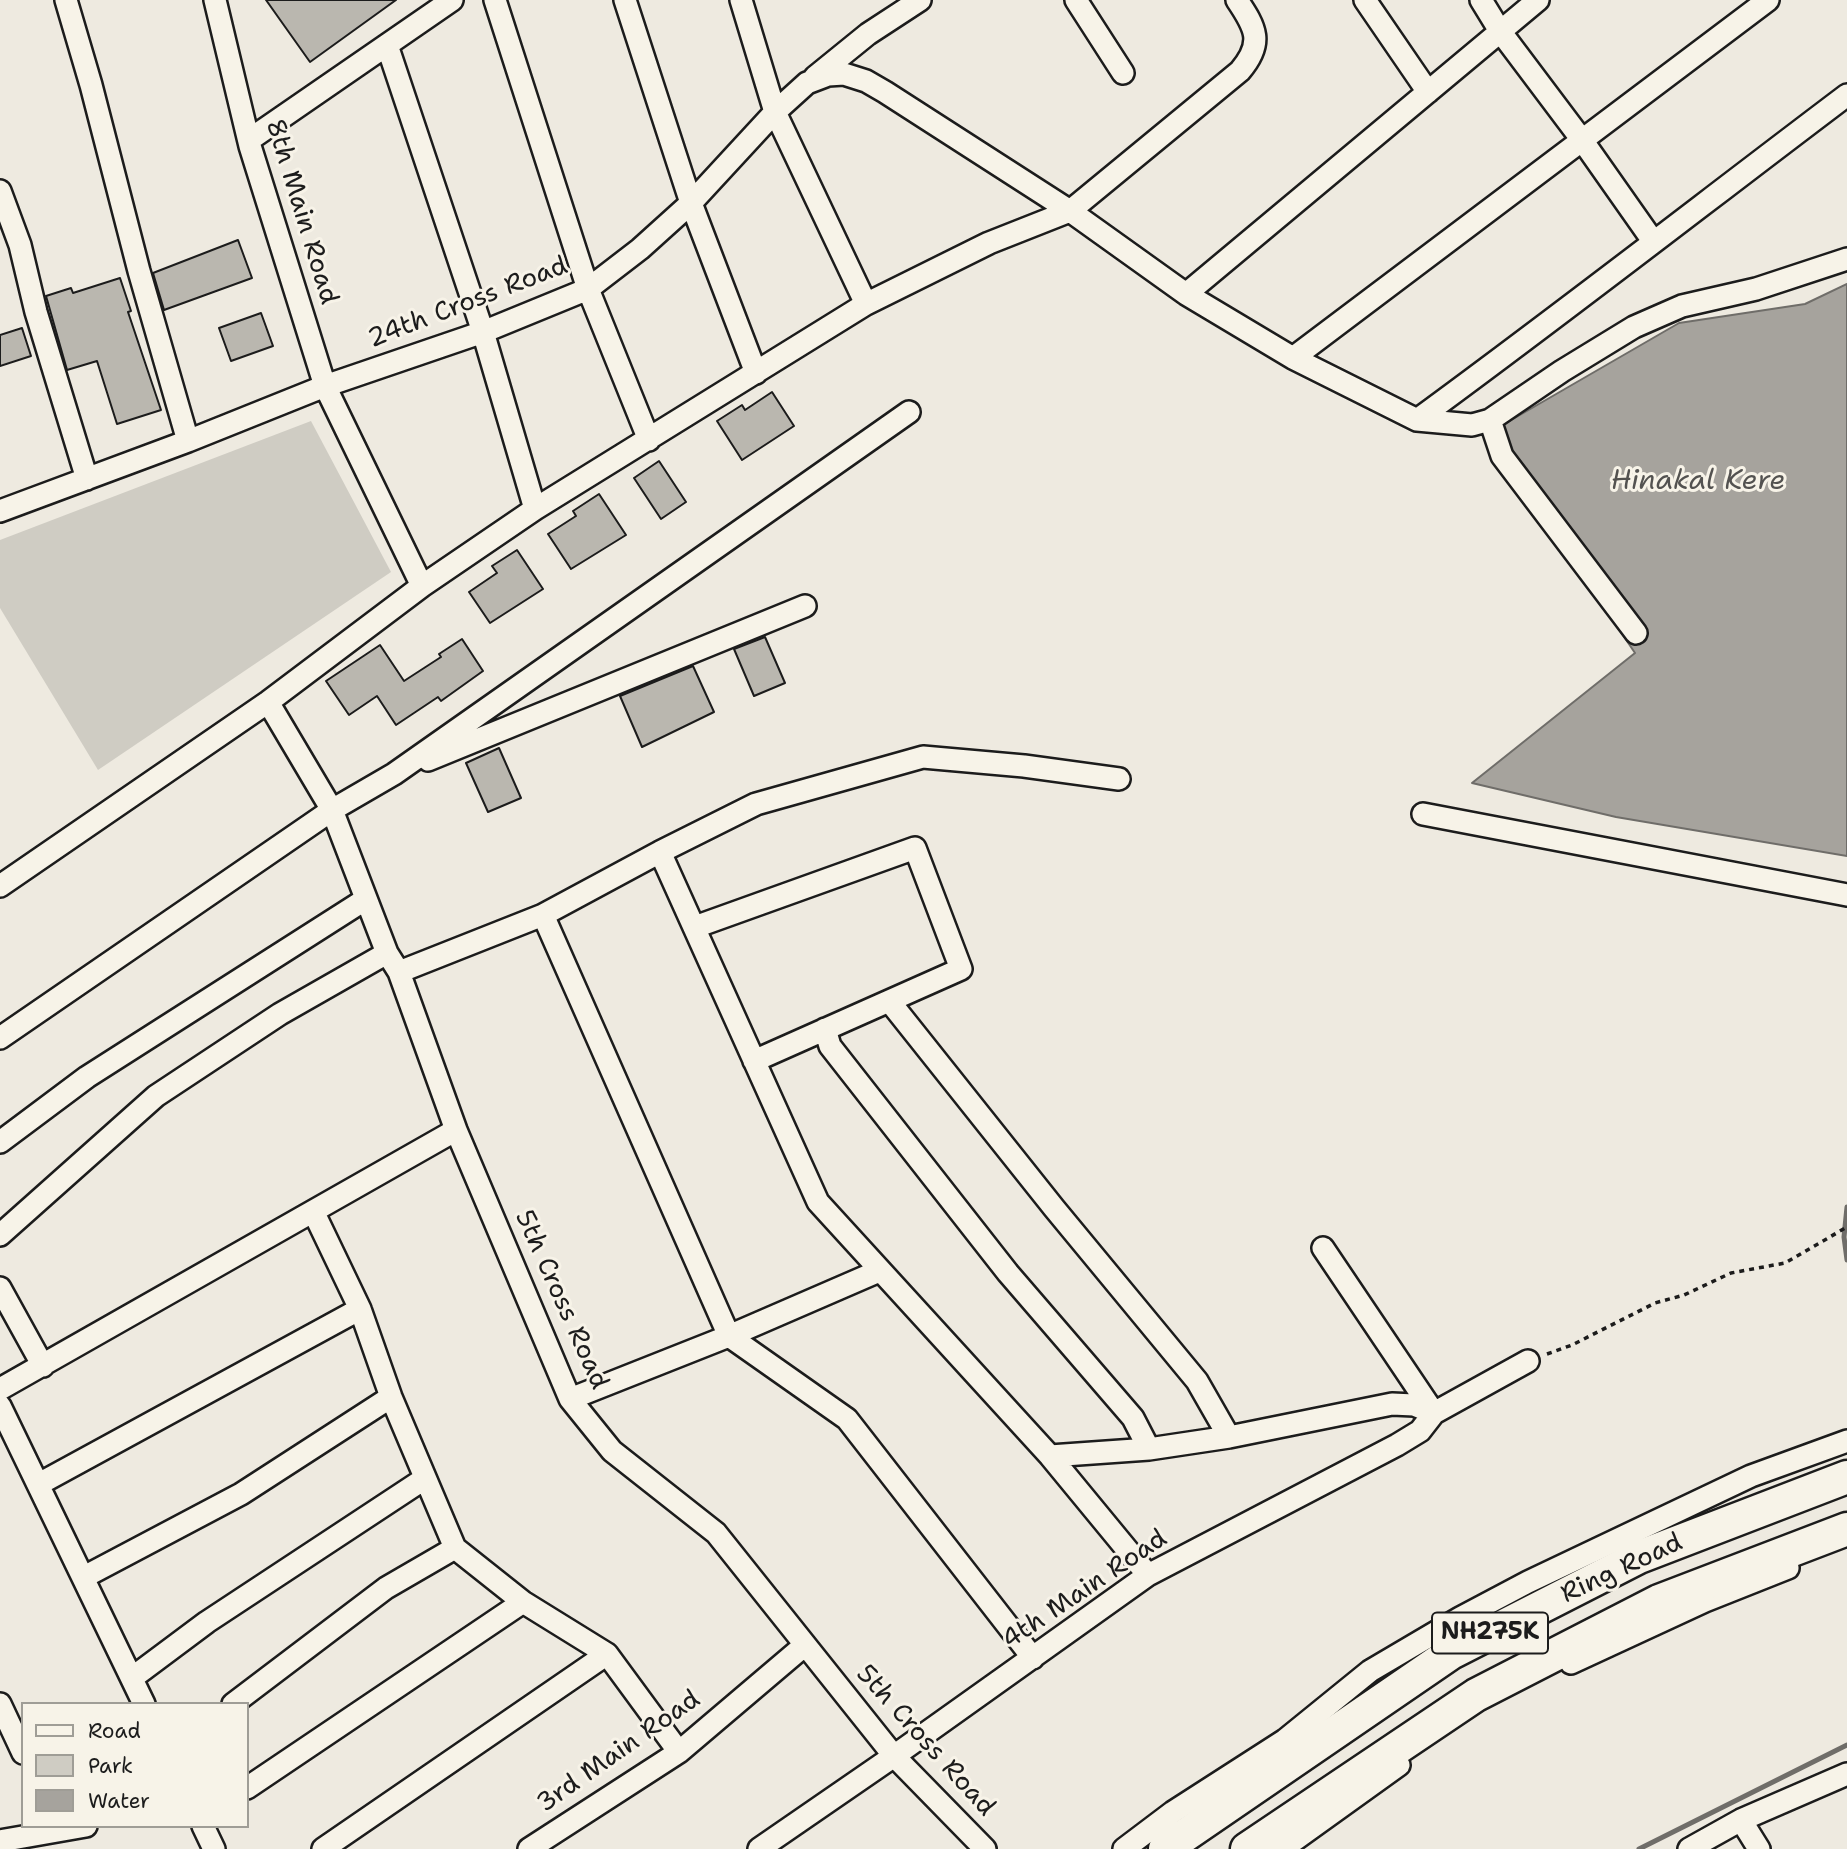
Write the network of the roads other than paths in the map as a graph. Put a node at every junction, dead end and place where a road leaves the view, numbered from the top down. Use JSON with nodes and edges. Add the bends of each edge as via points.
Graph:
{"nodes":[{"id":1,"x":66,"y":0,"type":"edge"},
{"id":2,"x":215,"y":0,"type":"edge"},
{"id":3,"x":452,"y":0,"type":"edge"},
{"id":4,"x":495,"y":0,"type":"edge"},
{"id":5,"x":625,"y":0,"type":"edge"},
{"id":6,"x":741,"y":0,"type":"edge"},
{"id":7,"x":920,"y":0,"type":"edge"},
{"id":8,"x":1076,"y":0,"type":"edge"},
{"id":9,"x":1237,"y":0,"type":"edge"},
{"id":10,"x":1365,"y":0,"type":"edge"},
{"id":11,"x":1480,"y":0,"type":"edge"},
{"id":12,"x":1538,"y":0,"type":"edge"},
{"id":13,"x":1768,"y":0,"type":"edge"},
{"id":14,"x":1500,"y":31,"type":"junction"},
{"id":15,"x":387,"y":45,"type":"junction"},
{"id":16,"x":1124,"y":73,"type":"dead end"},
{"id":17,"x":807,"y":83,"type":"junction"},
{"id":18,"x":1428,"y":92,"type":"junction"},
{"id":19,"x":1847,"y":95,"type":"edge"},
{"id":20,"x":775,"y":112,"type":"junction"},
{"id":21,"x":249,"y":140,"type":"junction"},
{"id":22,"x":1582,"y":140,"type":"junction"},
{"id":23,"x":0,"y":191,"type":"edge"},
{"id":24,"x":691,"y":203,"type":"junction"},
{"id":25,"x":1070,"y":211,"type":"junction"},
{"id":26,"x":1653,"y":241,"type":"junction"},
{"id":27,"x":1847,"y":259,"type":"edge"},
{"id":28,"x":588,"y":289,"type":"junction"},
{"id":29,"x":1186,"y":294,"type":"junction"},
{"id":30,"x":866,"y":304,"type":"junction"},
{"id":31,"x":483,"y":332,"type":"junction"},
{"id":32,"x":1293,"y":358,"type":"junction"},
{"id":33,"x":756,"y":373,"type":"junction"},
{"id":34,"x":325,"y":386,"type":"junction"},
{"id":35,"x":909,"y":412,"type":"dead end"},
{"id":36,"x":1417,"y":420,"type":"junction"},
{"id":37,"x":1490,"y":420,"type":"junction"},
{"id":38,"x":649,"y":440,"type":"junction"},
{"id":39,"x":188,"y":441,"type":"junction"},
{"id":40,"x":87,"y":479,"type":"junction"},
{"id":41,"x":536,"y":509,"type":"junction"},
{"id":42,"x":0,"y":511,"type":"edge"},
{"id":43,"x":422,"y":586,"type":"junction"},
{"id":44,"x":805,"y":606,"type":"dead end"},
{"id":45,"x":1636,"y":633,"type":"dead end"},
{"id":46,"x":268,"y":702,"type":"junction"},
{"id":47,"x":394,"y":774,"type":"junction"},
{"id":48,"x":1119,"y":779,"type":"dead end"},
{"id":49,"x":332,"y":810,"type":"junction"},
{"id":50,"x":1423,"y":814,"type":"dead end"},
{"id":51,"x":660,"y":852,"type":"junction"},
{"id":52,"x":0,"y":886,"type":"edge"},
{"id":53,"x":1847,"y":895,"type":"edge"},
{"id":54,"x":366,"y":898,"type":"junction"},
{"id":55,"x":543,"y":915,"type":"junction"},
{"id":56,"x":695,"y":927,"type":"junction"},
{"id":57,"x":387,"y":953,"type":"junction"},
{"id":58,"x":399,"y":972,"type":"junction"},
{"id":59,"x":890,"y":1002,"type":"junction"},
{"id":60,"x":825,"y":1029,"type":"junction"},
{"id":61,"x":0,"y":1038,"type":"edge"},
{"id":62,"x":754,"y":1061,"type":"junction"},
{"id":63,"x":456,"y":1130,"type":"junction"},
{"id":64,"x":0,"y":1142,"type":"edge"},
{"id":65,"x":314,"y":1213,"type":"junction"},
{"id":66,"x":0,"y":1235,"type":"edge"},
{"id":67,"x":1323,"y":1248,"type":"dead end"},
{"id":68,"x":879,"y":1271,"type":"junction"},
{"id":69,"x":0,"y":1288,"type":"edge"},
{"id":70,"x":359,"y":1309,"type":"junction"},
{"id":71,"x":729,"y":1336,"type":"junction"},
{"id":72,"x":1528,"y":1361,"type":"road end"},
{"id":73,"x":43,"y":1366,"type":"junction"},
{"id":74,"x":0,"y":1389,"type":"edge"},
{"id":75,"x":391,"y":1397,"type":"junction"},
{"id":76,"x":570,"y":1399,"type":"junction"},
{"id":77,"x":0,"y":1406,"type":"edge"},
{"id":78,"x":1434,"y":1413,"type":"junction"},
{"id":79,"x":1228,"y":1437,"type":"junction"},
{"id":80,"x":1847,"y":1441,"type":"edge"},
{"id":81,"x":1149,"y":1449,"type":"junction"},
{"id":82,"x":1051,"y":1456,"type":"junction"},
{"id":83,"x":1847,"y":1477,"type":"edge"},
{"id":84,"x":424,"y":1479,"type":"junction"},
{"id":85,"x":39,"y":1484,"type":"junction"},
{"id":86,"x":1847,"y":1529,"type":"edge"},
{"id":87,"x":1847,"y":1544,"type":"edge"},
{"id":88,"x":455,"y":1548,"type":"junction"},
{"id":89,"x":1148,"y":1574,"type":"junction"},
{"id":90,"x":84,"y":1577,"type":"junction"},
{"id":91,"x":523,"y":1602,"type":"junction"},
{"id":92,"x":805,"y":1645,"type":"junction"},
{"id":93,"x":607,"y":1654,"type":"junction"},
{"id":94,"x":1033,"y":1658,"type":"junction"},
{"id":95,"x":132,"y":1678,"type":"junction"},
{"id":96,"x":143,"y":1702,"type":"edge"},
{"id":97,"x":236,"y":1702,"type":"edge"},
{"id":98,"x":0,"y":1704,"type":"edge"},
{"id":99,"x":21,"y":1749,"type":"edge"},
{"id":100,"x":679,"y":1752,"type":"junction"},
{"id":101,"x":894,"y":1756,"type":"junction"},
{"id":102,"x":1844,"y":1780,"type":"edge"},
{"id":103,"x":248,"y":1787,"type":"edge"},
{"id":104,"x":1741,"y":1820,"type":"junction"},
{"id":105,"x":81,"y":1828,"type":"edge"},
{"id":106,"x":204,"y":1828,"type":"edge"},
{"id":107,"x":62,"y":1836,"type":"edge"},
{"id":108,"x":0,"y":1841,"type":"edge"},
{"id":109,"x":214,"y":1849,"type":"edge"},
{"id":110,"x":323,"y":1849,"type":"edge"},
{"id":111,"x":528,"y":1849,"type":"edge"},
{"id":112,"x":759,"y":1849,"type":"edge"},
{"id":113,"x":985,"y":1849,"type":"edge"},
{"id":114,"x":1124,"y":1849,"type":"edge"},
{"id":115,"x":1165,"y":1849,"type":"edge"},
{"id":116,"x":1247,"y":1849,"type":"edge"},
{"id":117,"x":1282,"y":1849,"type":"edge"},
{"id":118,"x":1689,"y":1849,"type":"edge"},
{"id":119,"x":1759,"y":1849,"type":"edge"}],
"edges":[{"from":1,"to":39,"type":"street"},
{"from":2,"to":21,"type":"street","name":"8th Main Road"},
{"from":3,"to":15,"type":"street"},
{"from":4,"to":28,"type":"street"},
{"from":5,"to":24,"type":"street"},
{"from":6,"to":20,"type":"street"},
{"from":7,"to":17,"type":"street"},
{"from":8,"to":16,"type":"street"},
{"from":9,"to":25,"type":"street","via":[[1256,41],[1252,56],[1240,71]]},
{"from":10,"to":18,"type":"street"},
{"from":11,"to":14,"type":"street"},
{"from":12,"to":14,"type":"street"},
{"from":13,"to":22,"type":"street"},
{"from":14,"to":18,"type":"street"},
{"from":14,"to":22,"type":"street"},
{"from":15,"to":21,"type":"street"},
{"from":15,"to":31,"type":"street"},
{"from":17,"to":20,"type":"street","name":"24th Cross Road"},
{"from":17,"to":25,"type":"street","name":"24th Cross Road","via":[[844,74],[866,80]]},
{"from":18,"to":29,"type":"street"},
{"from":19,"to":26,"type":"street"},
{"from":20,"to":24,"type":"street","name":"24th Cross Road"},
{"from":20,"to":30,"type":"street"},
{"from":21,"to":34,"type":"street","name":"8th Main Road"},
{"from":22,"to":26,"type":"street"},
{"from":22,"to":32,"type":"street"},
{"from":23,"to":40,"type":"street","via":[[20,245]]},
{"from":24,"to":28,"type":"street","name":"24th Cross Road"},
{"from":24,"to":33,"type":"street"},
{"from":25,"to":29,"type":"street","name":"24th Cross Road"},
{"from":25,"to":30,"type":"street","via":[[989,243]]},
{"from":26,"to":36,"type":"street"},
{"from":27,"to":37,"type":"street","via":[[1756,289],[1682,306],[1634,327]]},
{"from":28,"to":31,"type":"street","name":"24th Cross Road"},
{"from":28,"to":38,"type":"street"},
{"from":29,"to":32,"type":"street","name":"24th Cross Road"},
{"from":30,"to":33,"type":"street"},
{"from":31,"to":34,"type":"street","name":"24th Cross Road"},
{"from":31,"to":41,"type":"street"},
{"from":32,"to":36,"type":"street","name":"24th Cross Road"},
{"from":33,"to":38,"type":"street"},
{"from":34,"to":39,"type":"street","name":"24th Cross Road"},
{"from":34,"to":43,"type":"street","name":"8th Main Road"},
{"from":35,"to":47,"type":"street"},
{"from":36,"to":37,"type":"street","via":[[1472,425]]},
{"from":37,"to":45,"type":"street","via":[[1502,456]]},
{"from":38,"to":41,"type":"street"},
{"from":39,"to":40,"type":"street","name":"24th Cross Road"},
{"from":40,"to":42,"type":"street","name":"24th Cross Road"},
{"from":41,"to":43,"type":"street"},
{"from":43,"to":46,"type":"street"},
{"from":44,"to":47,"type":"street"},
{"from":46,"to":49,"type":"street","name":"5th Cross Road"},
{"from":46,"to":52,"type":"street"},
{"from":47,"to":49,"type":"street"},
{"from":48,"to":51,"type":"street","via":[[923,757],[756,804]]},
{"from":49,"to":54,"type":"street","name":"5th Cross Road"},
{"from":49,"to":61,"type":"street"},
{"from":50,"to":53,"type":"street"},
{"from":51,"to":55,"type":"street"},
{"from":51,"to":56,"type":"street"},
{"from":54,"to":57,"type":"street","name":"5th Cross Road"},
{"from":54,"to":64,"type":"street","via":[[88,1077]]},
{"from":55,"to":58,"type":"street"},
{"from":55,"to":71,"type":"street"},
{"from":56,"to":59,"type":"street","via":[[915,848],[961,969]]},
{"from":56,"to":62,"type":"street"},
{"from":57,"to":58,"type":"street","name":"5th Cross Road"},
{"from":57,"to":66,"type":"street","via":[[279,1014],[156,1096]]},
{"from":58,"to":63,"type":"street","name":"5th Cross Road"},
{"from":59,"to":60,"type":"street"},
{"from":59,"to":79,"type":"street","via":[[1197,1381]]},
{"from":60,"to":62,"type":"street"},
{"from":60,"to":81,"type":"street","via":[[830,1046],[1008,1272],[1133,1418]]},
{"from":62,"to":68,"type":"street","via":[[818,1202]]},
{"from":63,"to":65,"type":"street"},
{"from":63,"to":76,"type":"street","name":"5th Cross Road"},
{"from":65,"to":70,"type":"street"},
{"from":65,"to":73,"type":"street"},
{"from":67,"to":78,"type":"street"},
{"from":68,"to":71,"type":"street"},
{"from":68,"to":82,"type":"street"},
{"from":69,"to":73,"type":"street"},
{"from":70,"to":75,"type":"street"},
{"from":70,"to":85,"type":"street"},
{"from":71,"to":76,"type":"street"},
{"from":71,"to":94,"type":"street","via":[[846,1419]]},
{"from":72,"to":78,"type":"street","name":"4th Main Road"},
{"from":73,"to":74,"type":"street"},
{"from":75,"to":84,"type":"street"},
{"from":75,"to":90,"type":"street","via":[[241,1494]]},
{"from":76,"to":92,"type":"street","name":"5th Cross Road","via":[[612,1451],[716,1533]]},
{"from":77,"to":85,"type":"street"},
{"from":78,"to":79,"type":"street","via":[[1414,1405],[1392,1404]]},
{"from":78,"to":89,"type":"street","name":"4th Main Road","via":[[1420,1431],[1397,1445]]},
{"from":79,"to":81,"type":"street"},
{"from":80,"to":114,"type":"street","via":[[1751,1476],[1460,1618],[1370,1671],[1285,1740]]},
{"from":81,"to":82,"type":"street"},
{"from":82,"to":89,"type":"street"},
{"from":83,"to":115,"type":"highway","name":"Ring Road","number":"NH275K","via":[[1639,1557],[1451,1653]]},
{"from":84,"to":88,"type":"street"},
{"from":84,"to":95,"type":"street","via":[[207,1622]]},
{"from":85,"to":90,"type":"street"},
{"from":86,"to":116,"type":"highway","name":"Ring Road","number":"NH275K","via":[[1659,1601],[1476,1695]]},
{"from":87,"to":117,"type":"street","via":[[1705,1601],[1520,1686],[1459,1722]]},
{"from":88,"to":91,"type":"street"},
{"from":88,"to":97,"type":"street","via":[[387,1588]]},
{"from":89,"to":94,"type":"street","name":"4th Main Road"},
{"from":90,"to":95,"type":"street"},
{"from":91,"to":93,"type":"street"},
{"from":91,"to":103,"type":"street"},
{"from":92,"to":100,"type":"street","name":"3rd Main Road"},
{"from":92,"to":101,"type":"street","name":"5th Cross Road"},
{"from":93,"to":100,"type":"street"},
{"from":93,"to":110,"type":"street"},
{"from":94,"to":101,"type":"street","name":"4th Main Road"},
{"from":95,"to":96,"type":"street"},
{"from":98,"to":99,"type":"street"},
{"from":100,"to":111,"type":"street","name":"3rd Main Road"},
{"from":101,"to":112,"type":"street","name":"4th Main Road"},
{"from":101,"to":113,"type":"street","name":"5th Cross Road"},
{"from":102,"to":104,"type":"street"},
{"from":104,"to":118,"type":"street"},
{"from":104,"to":119,"type":"street"},
{"from":105,"to":107,"type":"street"},
{"from":106,"to":109,"type":"street"},
{"from":107,"to":108,"type":"street"}]}
